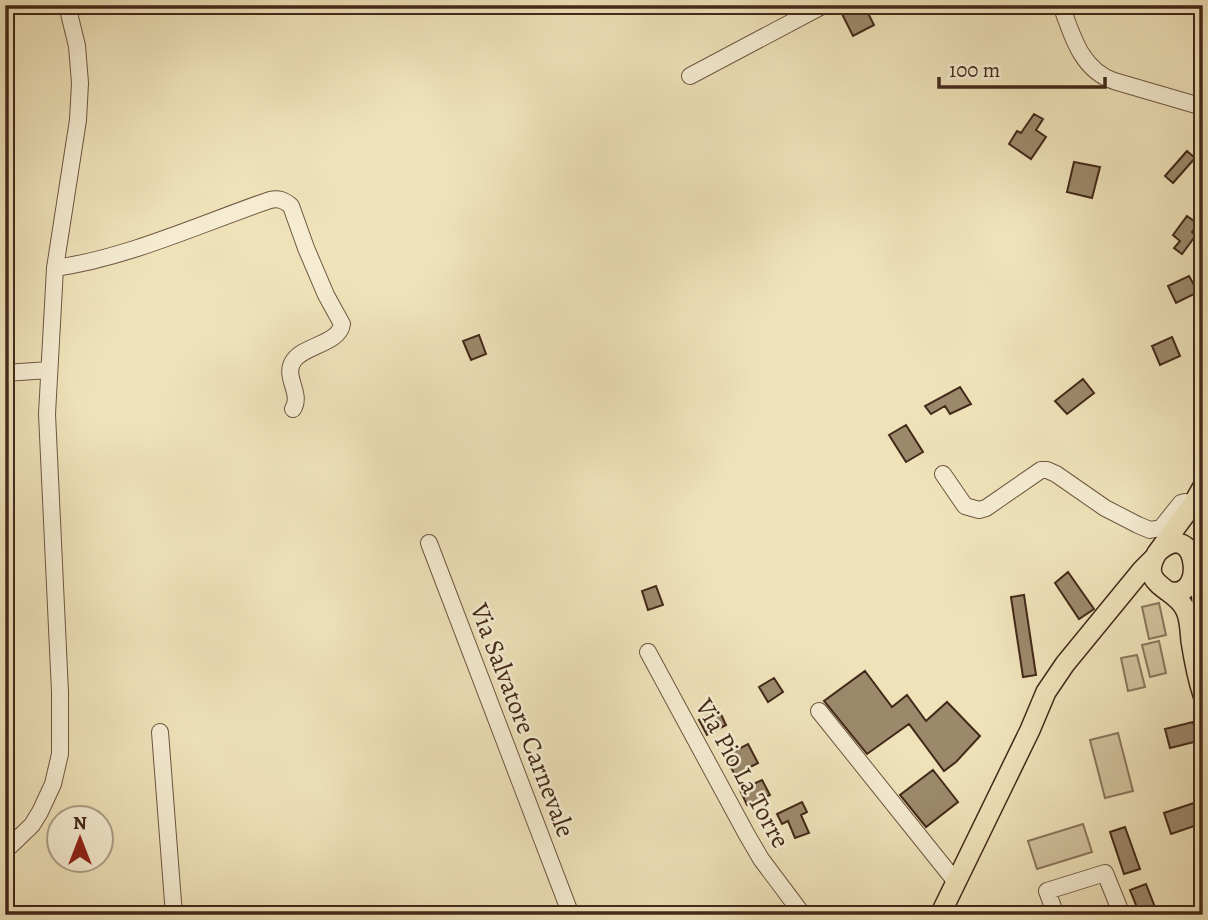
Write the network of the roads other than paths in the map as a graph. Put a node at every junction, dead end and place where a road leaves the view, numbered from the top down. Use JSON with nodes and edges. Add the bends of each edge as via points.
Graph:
{"nodes":[{"id":1,"x":67,"y":5,"type":"edge"},
{"id":2,"x":824,"y":5,"type":"edge"},
{"id":3,"x":1061,"y":5,"type":"edge"},
{"id":4,"x":690,"y":76,"type":"dead end"},
{"id":5,"x":1203,"y":107,"type":"edge"},
{"id":6,"x":55,"y":268,"type":"junction"},
{"id":7,"x":49,"y":370,"type":"junction"},
{"id":8,"x":5,"y":373,"type":"edge"},
{"id":9,"x":293,"y":409,"type":"dead end"},
{"id":10,"x":943,"y":474,"type":"dead end"},
{"id":11,"x":1203,"y":486,"type":"edge"},
{"id":12,"x":1193,"y":504,"type":"junction"},
{"id":13,"x":429,"y":543,"type":"dead end"},
{"id":14,"x":1155,"y":556,"type":"junction"},
{"id":15,"x":1201,"y":564,"type":"edge"},
{"id":16,"x":1163,"y":589,"type":"junction"},
{"id":17,"x":1203,"y":615,"type":"edge"},
{"id":18,"x":648,"y":652,"type":"dead end"},
{"id":19,"x":1203,"y":695,"type":"edge"},
{"id":20,"x":819,"y":711,"type":"dead end"},
{"id":21,"x":1030,"y":730,"type":"junction"},
{"id":22,"x":160,"y":732,"type":"dead end"},
{"id":23,"x":25,"y":833,"type":"junction"},
{"id":24,"x":5,"y":835,"type":"edge"},
{"id":25,"x":5,"y":851,"type":"edge"},
{"id":26,"x":956,"y":882,"type":"junction"},
{"id":27,"x":174,"y":915,"type":"edge"},
{"id":28,"x":571,"y":915,"type":"edge"},
{"id":29,"x":803,"y":915,"type":"edge"},
{"id":30,"x":940,"y":915,"type":"edge"},
{"id":31,"x":1056,"y":915,"type":"edge"},
{"id":32,"x":1122,"y":915,"type":"edge"}],
"edges":[{"from":1,"to":6,"type":"street","via":[[80,83]]},
{"from":2,"to":4,"type":"street"},
{"from":3,"to":5,"type":"street","via":[[1079,51],[1101,75]]},
{"from":6,"to":7,"type":"street"},
{"from":6,"to":9,"type":"street","via":[[144,246],[270,200],[287,203],[342,324],[336,335],[292,362]]},
{"from":7,"to":8,"type":"street"},
{"from":7,"to":23,"type":"street","via":[[60,754],[47,798]]},
{"from":10,"to":12,"type":"street","via":[[965,506],[979,510],[1041,470],[1056,474],[1105,508],[1150,530],[1161,528],[1181,503]]},
{"from":11,"to":12,"type":"main road"},
{"from":12,"to":14,"type":"main road"},
{"from":13,"to":28,"type":"street","name":"Via Salvatore Carnevale"},
{"from":14,"to":15,"type":"main road","via":[[1169,545],[1184,545]]},
{"from":14,"to":16,"type":"main road","via":[[1152,574]]},
{"from":14,"to":21,"type":"main road","via":[[1065,664],[1046,692]]},
{"from":15,"to":16,"type":"main road","via":[[1191,588],[1175,593]]},
{"from":15,"to":17,"type":"main road"},
{"from":16,"to":19,"type":"main road","via":[[1185,608]]},
{"from":16,"to":21,"type":"main road","via":[[1129,599]]},
{"from":18,"to":29,"type":"street","name":"Via Pio La Torre","via":[[761,859]]},
{"from":20,"to":26,"type":"street"},
{"from":21,"to":26,"type":"main road"},
{"from":22,"to":27,"type":"street"},
{"from":23,"to":24,"type":"street"},
{"from":23,"to":25,"type":"street"},
{"from":26,"to":30,"type":"main road"},
{"from":31,"to":32,"type":"street","via":[[1046,891],[1105,873]]}]}
